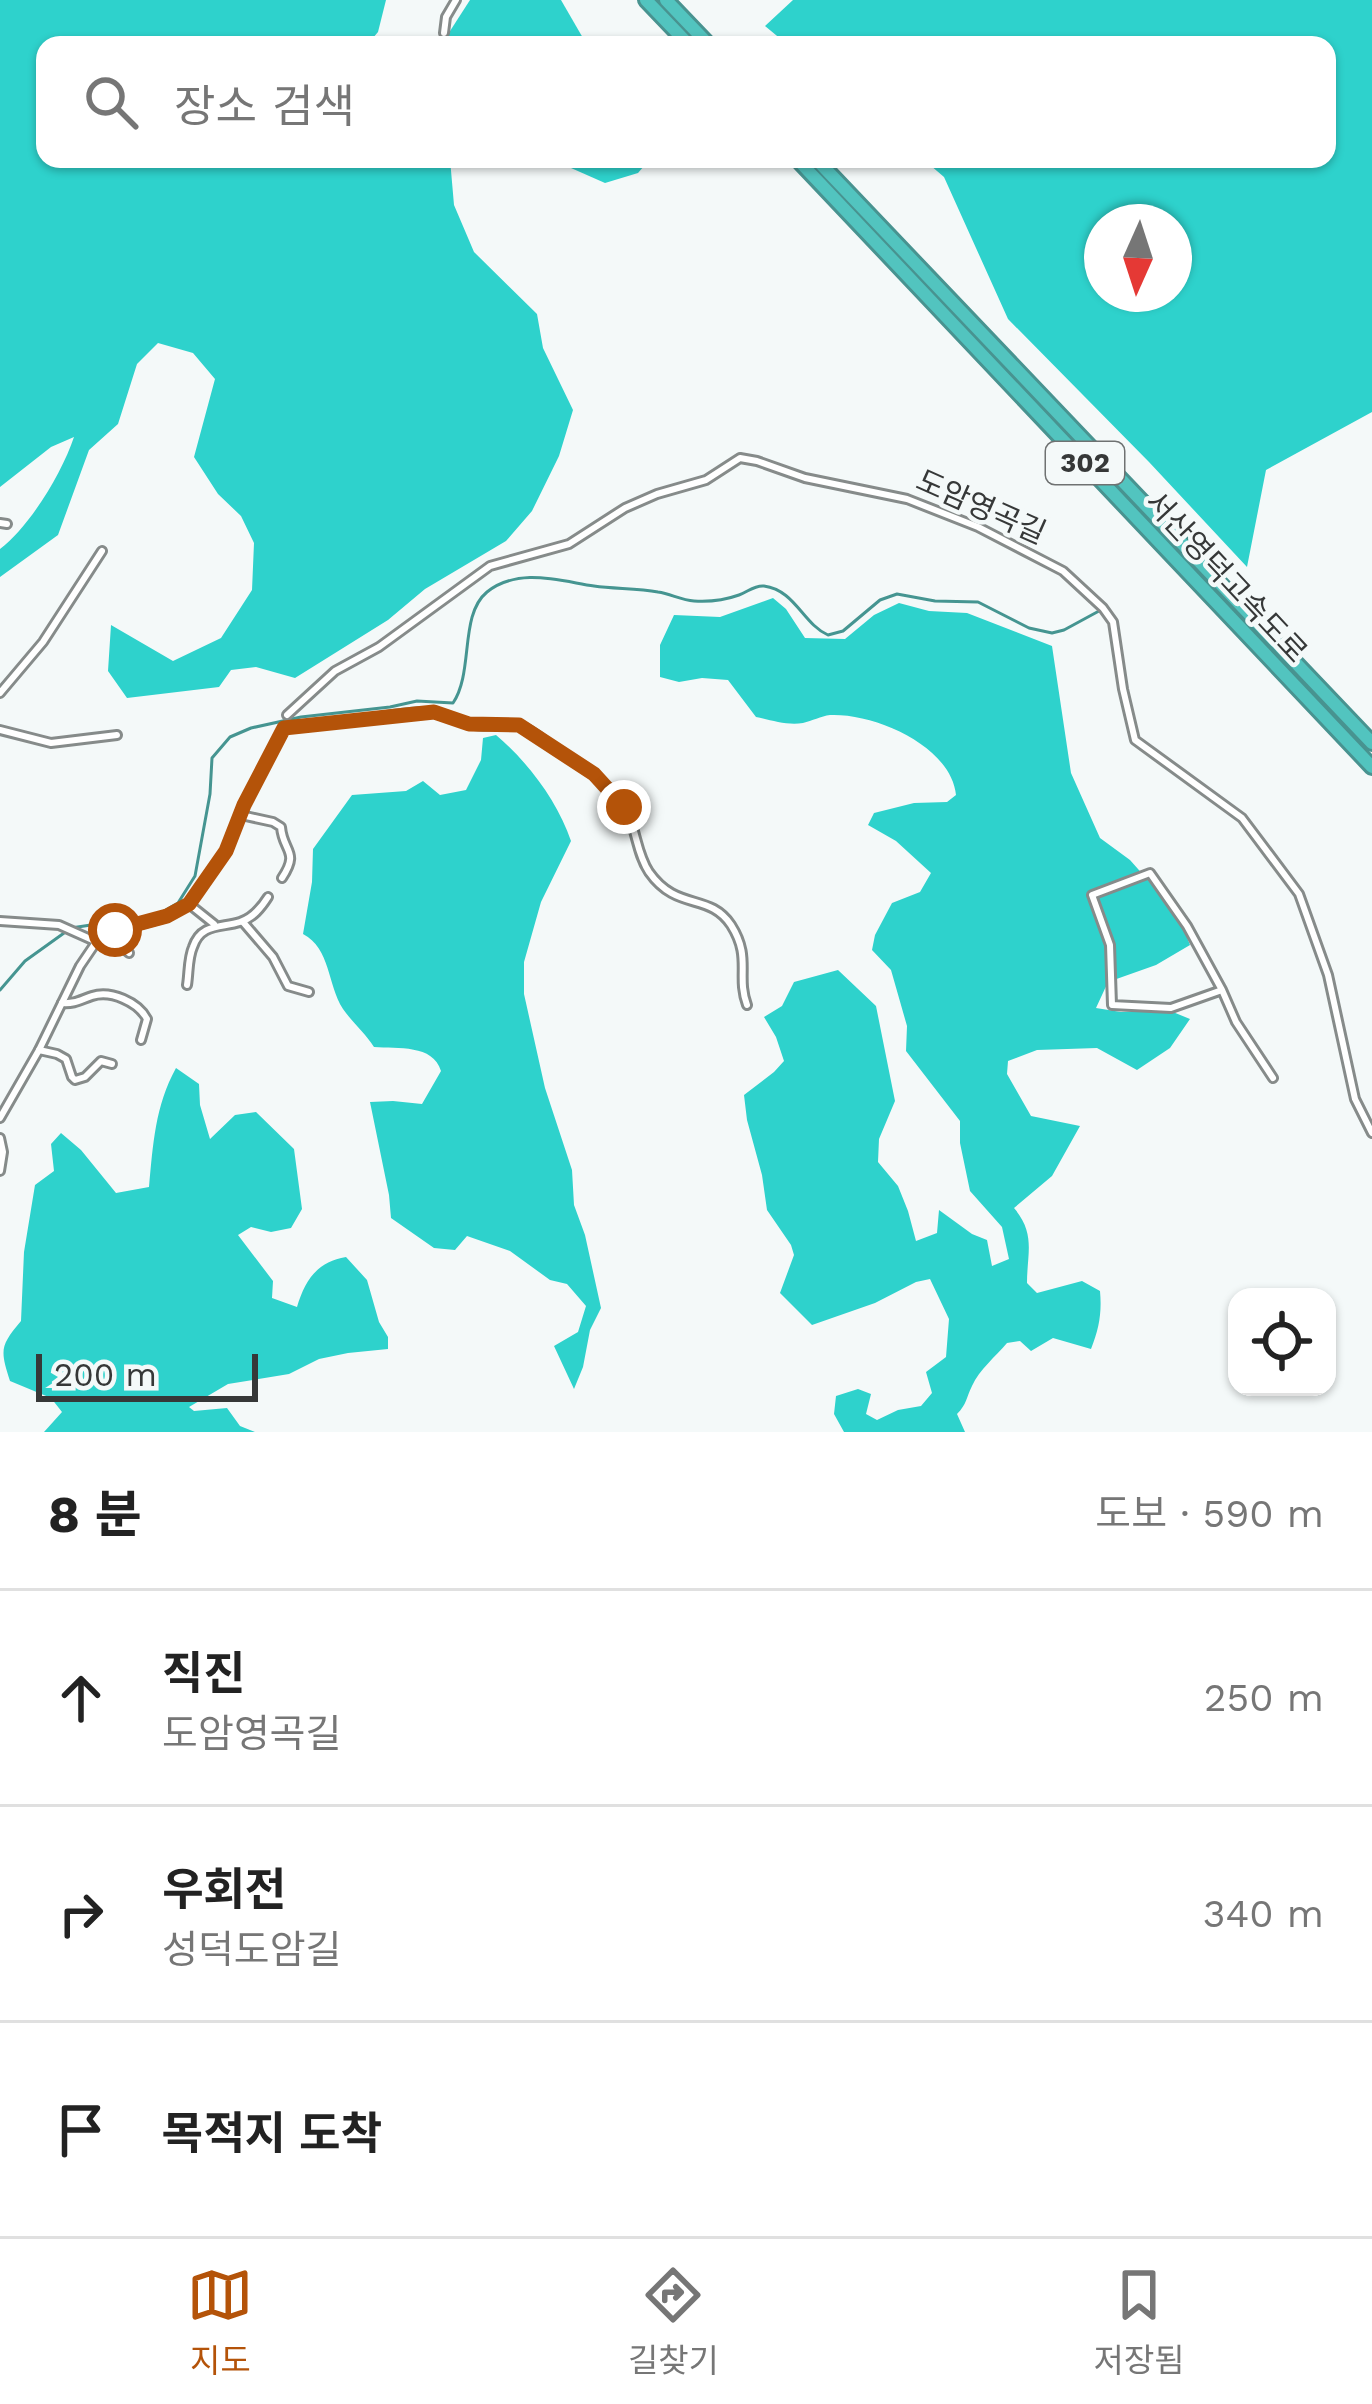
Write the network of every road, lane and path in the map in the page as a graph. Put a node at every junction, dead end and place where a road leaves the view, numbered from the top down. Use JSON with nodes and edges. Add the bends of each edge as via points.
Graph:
{"nodes":[{"id":1,"x":456,"y":0,"type":"edge"},
{"id":2,"x":646,"y":0,"type":"edge"},
{"id":3,"x":666,"y":0,"type":"edge"},
{"id":4,"x":444,"y":33,"type":"dead end"},
{"id":5,"x":680,"y":36,"type":"edge"},
{"id":6,"x":700,"y":36,"type":"edge"},
{"id":7,"x":806,"y":168,"type":"edge"},
{"id":8,"x":825,"y":168,"type":"edge"},
{"id":9,"x":102,"y":551,"type":"dead end"},
{"id":10,"x":0,"y":693,"type":"edge"},
{"id":11,"x":287,"y":715,"type":"dead end"},
{"id":12,"x":0,"y":730,"type":"edge"},
{"id":13,"x":117,"y":735,"type":"dead end"},
{"id":14,"x":1372,"y":743,"type":"edge"},
{"id":15,"x":1372,"y":767,"type":"edge"},
{"id":16,"x":240,"y":814,"type":"junction"},
{"id":17,"x":282,"y":878,"type":"dead end"},
{"id":18,"x":268,"y":897,"type":"dead end"},
{"id":19,"x":189,"y":904,"type":"junction"},
{"id":20,"x":0,"y":921,"type":"edge"},
{"id":21,"x":243,"y":922,"type":"junction"},
{"id":22,"x":215,"y":924,"type":"junction"},
{"id":23,"x":100,"y":938,"type":"junction"},
{"id":24,"x":129,"y":953,"type":"dead end"},
{"id":25,"x":187,"y":985,"type":"dead end"},
{"id":26,"x":1222,"y":990,"type":"junction"},
{"id":27,"x":309,"y":992,"type":"dead end"},
{"id":28,"x":62,"y":1003,"type":"junction"},
{"id":29,"x":747,"y":1005,"type":"dead end"},
{"id":30,"x":141,"y":1040,"type":"dead end"},
{"id":31,"x":39,"y":1051,"type":"junction"},
{"id":32,"x":112,"y":1064,"type":"dead end"},
{"id":33,"x":1273,"y":1078,"type":"dead end"},
{"id":34,"x":0,"y":1118,"type":"edge"},
{"id":35,"x":1372,"y":1133,"type":"edge"},
{"id":36,"x":0,"y":1138,"type":"edge"},
{"id":37,"x":0,"y":1171,"type":"edge"}],
"edges":[{"from":1,"to":4,"type":"street"},
{"from":2,"to":5,"type":"highway"},
{"from":3,"to":6,"type":"highway"},
{"from":7,"to":15,"type":"highway","name":"서산영덕고속도로","number":"302"},
{"from":8,"to":14,"type":"highway","name":"서산영덕고속도로","number":"302"},
{"from":9,"to":10,"type":"street"},
{"from":11,"to":35,"type":"street","name":"도암영곡길","via":[[335,671],[490,566],[569,544],[625,508],[706,480],[740,458],[907,499],[978,526],[1052,564],[1110,616],[1135,740],[1242,818],[1289,879],[1328,975],[1351,1086]]},
{"from":12,"to":13,"type":"street","via":[[51,743]]},
{"from":16,"to":17,"type":"street","via":[[281,827],[292,855]]},
{"from":16,"to":19,"type":"street","via":[[226,851]]},
{"from":16,"to":29,"type":"street","via":[[284,728],[434,712],[528,729],[605,784],[665,892],[720,911],[742,950]]},
{"from":18,"to":21,"type":"street"},
{"from":19,"to":22,"type":"street"},
{"from":19,"to":23,"type":"street"},
{"from":20,"to":23,"type":"street"},
{"from":21,"to":22,"type":"street"},
{"from":21,"to":27,"type":"street","via":[[288,986]]},
{"from":22,"to":25,"type":"street","via":[[193,945]]},
{"from":23,"to":24,"type":"street"},
{"from":23,"to":28,"type":"street"},
{"from":26,"to":26,"type":"street","via":[[1150,873],[1092,895],[1110,945],[1112,1005],[1171,1008]]},
{"from":26,"to":33,"type":"street"},
{"from":28,"to":30,"type":"street","via":[[98,994],[133,1003],[146,1019]]},
{"from":28,"to":31,"type":"street"},
{"from":31,"to":32,"type":"street","via":[[65,1059],[75,1080],[101,1061]]},
{"from":31,"to":34,"type":"street"},
{"from":36,"to":37,"type":"street"}]}
